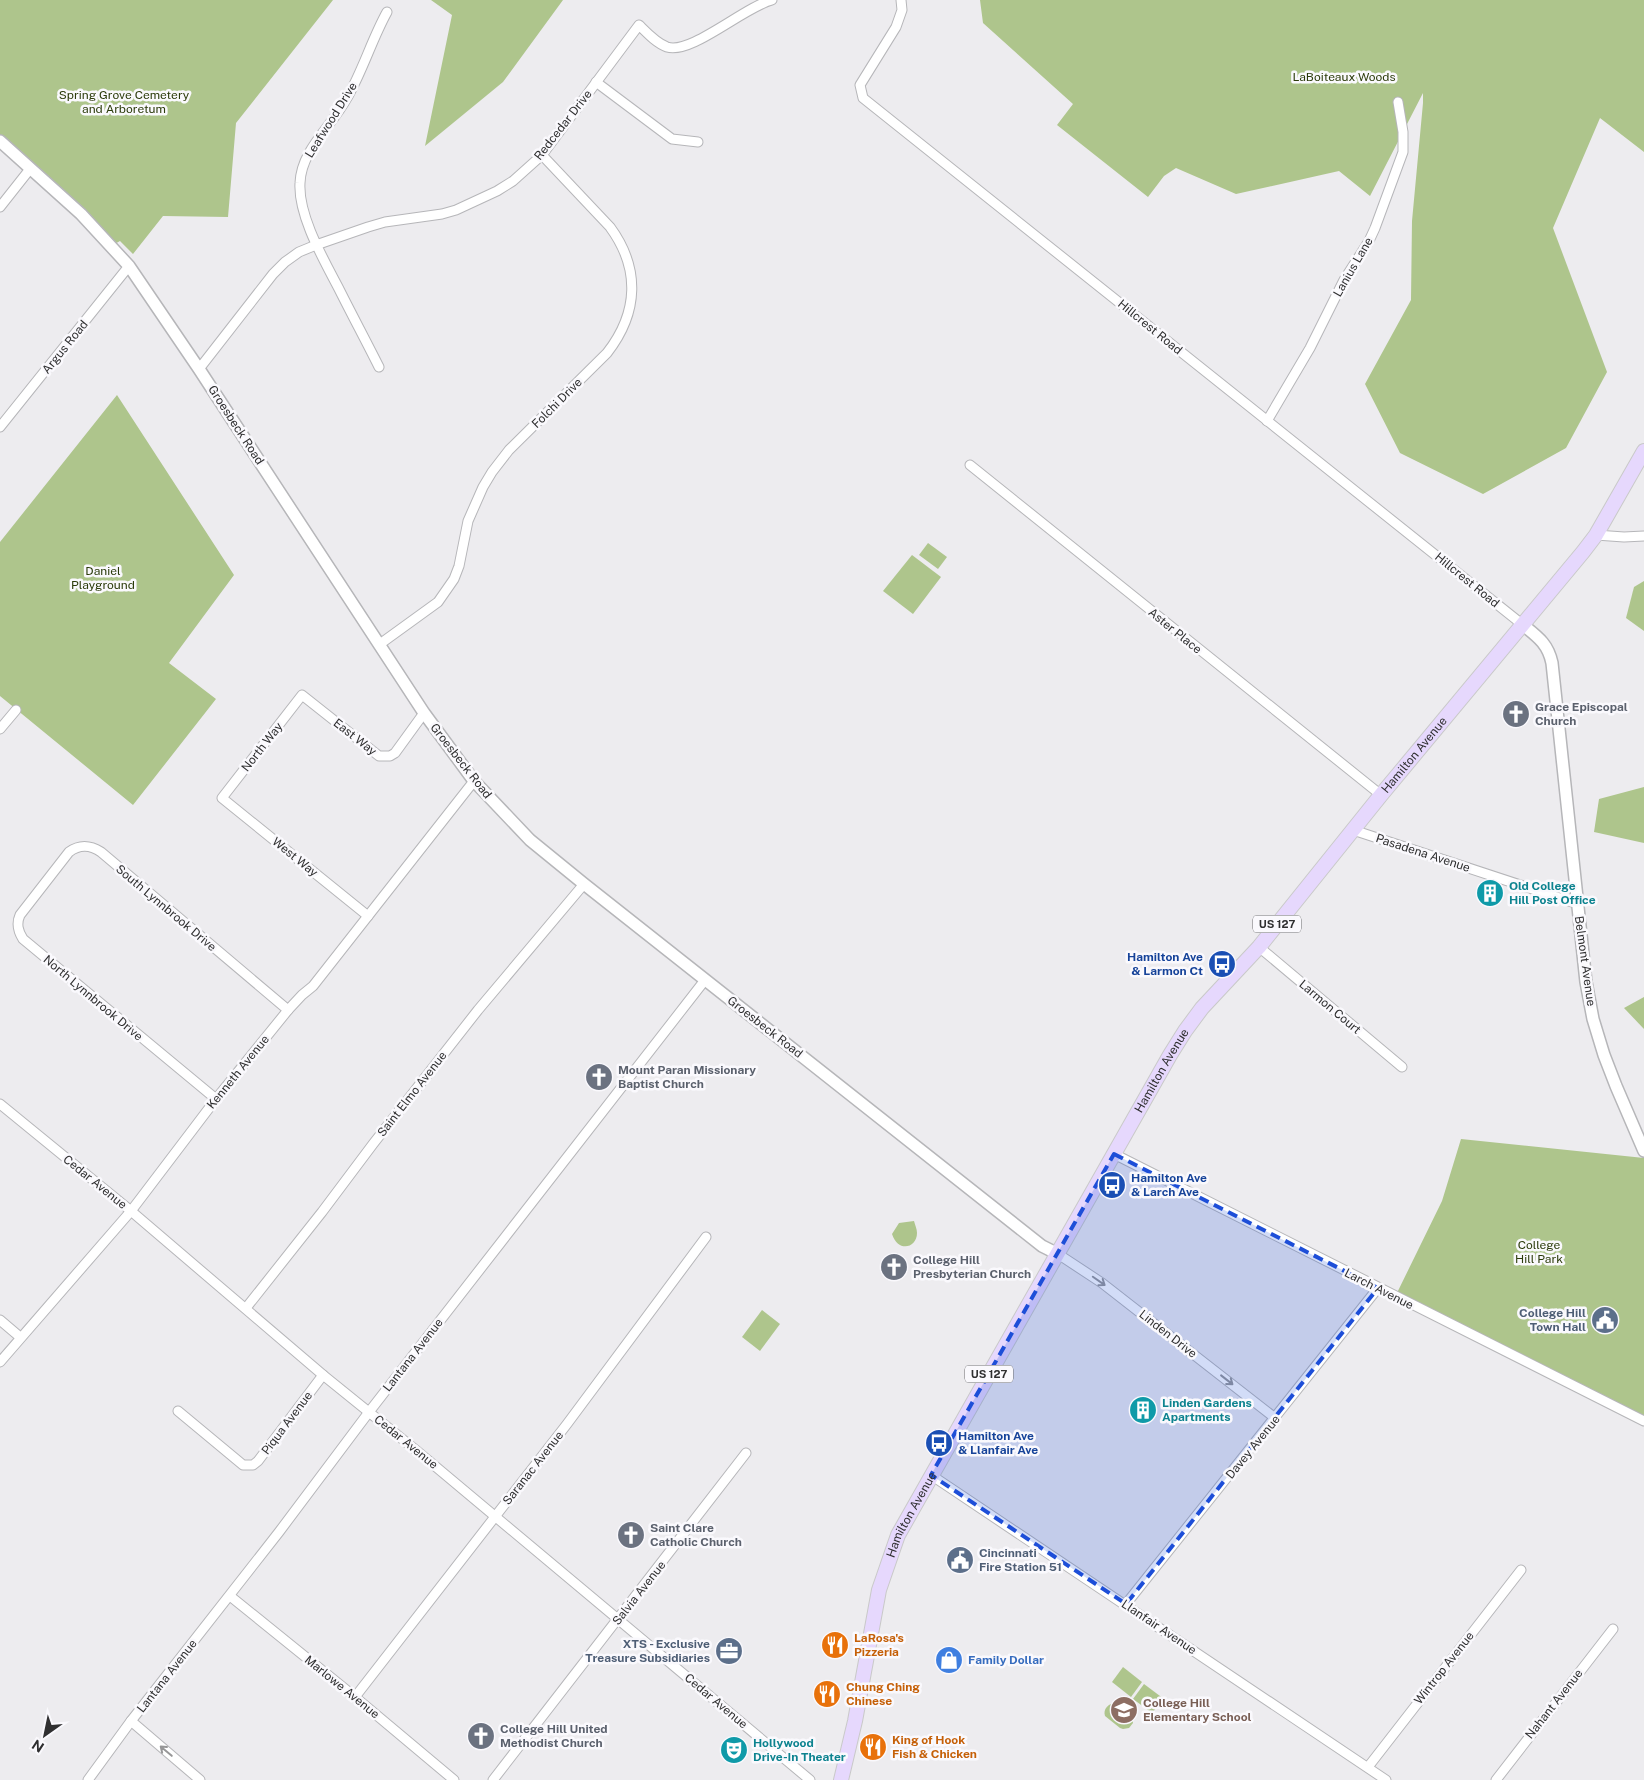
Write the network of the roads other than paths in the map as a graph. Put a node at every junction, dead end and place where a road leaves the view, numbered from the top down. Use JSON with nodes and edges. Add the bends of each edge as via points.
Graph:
{"nodes":[{"id":1,"x":772,"y":0,"type":"edge"},
{"id":2,"x":901,"y":0,"type":"edge"},
{"id":3,"x":387,"y":12,"type":"dead end"},
{"id":4,"x":596,"y":82,"type":"junction"},
{"id":5,"x":1398,"y":102,"type":"dead end"},
{"id":6,"x":0,"y":141,"type":"edge"},
{"id":7,"x":698,"y":142,"type":"dead end"},
{"id":8,"x":542,"y":155,"type":"junction"},
{"id":9,"x":30,"y":169,"type":"junction"},
{"id":10,"x":0,"y":207,"type":"edge"},
{"id":11,"x":316,"y":245,"type":"junction"},
{"id":12,"x":129,"y":266,"type":"junction"},
{"id":13,"x":379,"y":367,"type":"dead end"},
{"id":14,"x":199,"y":369,"type":"junction"},
{"id":15,"x":1266,"y":421,"type":"junction"},
{"id":16,"x":0,"y":427,"type":"edge"},
{"id":17,"x":1644,"y":451,"type":"edge"},
{"id":18,"x":970,"y":465,"type":"dead end"},
{"id":19,"x":1596,"y":535,"type":"junction"},
{"id":20,"x":1644,"y":536,"type":"edge"},
{"id":21,"x":1523,"y":625,"type":"junction"},
{"id":22,"x":380,"y":644,"type":"junction"},
{"id":23,"x":302,"y":695,"type":"joint"},
{"id":24,"x":16,"y":710,"type":"dead end"},
{"id":25,"x":424,"y":713,"type":"junction"},
{"id":26,"x":0,"y":729,"type":"edge"},
{"id":27,"x":474,"y":781,"type":"junction"},
{"id":28,"x":1381,"y":795,"type":"junction"},
{"id":29,"x":222,"y":798,"type":"joint"},
{"id":30,"x":1353,"y":830,"type":"junction"},
{"id":31,"x":45,"y":882,"type":"joint"},
{"id":32,"x":584,"y":884,"type":"junction"},
{"id":33,"x":1578,"y":904,"type":"junction"},
{"id":34,"x":368,"y":916,"type":"junction"},
{"id":35,"x":1259,"y":947,"type":"junction"},
{"id":36,"x":706,"y":980,"type":"junction"},
{"id":37,"x":288,"y":1010,"type":"junction"},
{"id":38,"x":1402,"y":1067,"type":"dead end"},
{"id":39,"x":216,"y":1100,"type":"junction"},
{"id":40,"x":2,"y":1110,"type":"edge"},
{"id":41,"x":1644,"y":1151,"type":"edge"},
{"id":42,"x":1114,"y":1154,"type":"junction"},
{"id":43,"x":131,"y":1211,"type":"junction"},
{"id":44,"x":706,"y":1237,"type":"dead end"},
{"id":45,"x":1058,"y":1254,"type":"junction"},
{"id":46,"x":1378,"y":1288,"type":"junction"},
{"id":47,"x":246,"y":1308,"type":"junction"},
{"id":48,"x":0,"y":1320,"type":"edge"},
{"id":49,"x":20,"y":1337,"type":"junction"},
{"id":50,"x":0,"y":1362,"type":"edge"},
{"id":51,"x":324,"y":1374,"type":"junction"},
{"id":52,"x":178,"y":1411,"type":"dead end"},
{"id":53,"x":369,"y":1412,"type":"junction"},
{"id":54,"x":1276,"y":1418,"type":"junction"},
{"id":55,"x":1644,"y":1421,"type":"edge"},
{"id":56,"x":746,"y":1453,"type":"dead end"},
{"id":57,"x":931,"y":1475,"type":"junction"},
{"id":58,"x":495,"y":1516,"type":"junction"},
{"id":59,"x":1521,"y":1570,"type":"dead end"},
{"id":60,"x":230,"y":1596,"type":"junction"},
{"id":61,"x":1126,"y":1604,"type":"junction"},
{"id":62,"x":618,"y":1619,"type":"junction"},
{"id":63,"x":1612,"y":1629,"type":"dead end"},
{"id":64,"x":355,"y":1697,"type":"junction"},
{"id":65,"x":131,"y":1721,"type":"junction"},
{"id":66,"x":1368,"y":1767,"type":"junction"},
{"id":67,"x":88,"y":1780,"type":"edge"},
{"id":68,"x":200,"y":1780,"type":"edge"},
{"id":69,"x":454,"y":1780,"type":"edge"},
{"id":70,"x":493,"y":1780,"type":"edge"},
{"id":71,"x":810,"y":1780,"type":"edge"},
{"id":72,"x":841,"y":1780,"type":"edge"},
{"id":73,"x":1386,"y":1780,"type":"edge"},
{"id":74,"x":1496,"y":1780,"type":"edge"}],
"edges":[{"from":1,"to":4,"type":"street","name":"Redcedar Drive","via":[[745,11],[683,47],[667,47],[639,25]]},
{"from":2,"to":15,"type":"street","name":"Hillcrest Road","via":[[902,10],[896,27],[860,85],[863,98]]},
{"from":3,"to":11,"type":"street","name":"Leafwood Drive","via":[[346,100],[304,164],[300,197]]},
{"from":4,"to":7,"type":"street","via":[[672,139]]},
{"from":4,"to":8,"type":"street","name":"Redcedar Drive"},
{"from":5,"to":15,"type":"street","name":"Lanius Lane","via":[[1403,152],[1374,228],[1310,348]]},
{"from":6,"to":9,"type":"street","name":"Groesbeck Road"},
{"from":8,"to":11,"type":"street","name":"Redcedar Drive","via":[[513,181],[456,210],[368,226]]},
{"from":8,"to":22,"type":"street","name":"Folchi Drive","via":[[618,238],[632,278],[632,302],[628,316],[608,353],[509,450],[492,472],[468,521],[458,566],[447,591],[435,606]]},
{"from":9,"to":10,"type":"street"},
{"from":9,"to":12,"type":"street","name":"Groesbeck Road","via":[[81,214]]},
{"from":11,"to":13,"type":"street","name":"Leafwood Drive"},
{"from":11,"to":14,"type":"street","name":"Redcedar Drive","via":[[299,252],[273,274]]},
{"from":12,"to":14,"type":"street","name":"Groesbeck Road"},
{"from":12,"to":16,"type":"street","name":"Argus Road"},
{"from":14,"to":22,"type":"street","name":"Groesbeck Road"},
{"from":15,"to":21,"type":"street","name":"Hillcrest Road"},
{"from":17,"to":19,"type":"main road","name":"Hamilton Avenue","number":"US 127"},
{"from":18,"to":28,"type":"street","name":"Aster Place"},
{"from":19,"to":20,"type":"street"},
{"from":19,"to":21,"type":"main road","name":"Hamilton Avenue","number":"US 127"},
{"from":21,"to":28,"type":"main road","name":"Hamilton Avenue","number":"US 127"},
{"from":21,"to":33,"type":"street","name":"Belmont Avenue","via":[[1547,648],[1552,664]]},
{"from":22,"to":25,"type":"street","name":"Groesbeck Road"},
{"from":23,"to":25,"type":"street","name":"East Way","via":[[379,756],[395,753]]},
{"from":23,"to":29,"type":"street","name":"North Way"},
{"from":24,"to":26,"type":"street"},
{"from":25,"to":27,"type":"street","name":"Groesbeck Road"},
{"from":27,"to":32,"type":"street","name":"Groesbeck Road","via":[[530,840]]},
{"from":27,"to":34,"type":"street","name":"Kenneth Avenue"},
{"from":28,"to":30,"type":"main road","name":"Hamilton Avenue","number":"US 127"},
{"from":29,"to":34,"type":"street","name":"West Way"},
{"from":30,"to":33,"type":"street","name":"Pasadena Avenue"},
{"from":30,"to":35,"type":"main road","name":"Hamilton Avenue","number":"US 127"},
{"from":31,"to":37,"type":"street","name":"South Lynnbrook Drive","via":[[72,849],[94,848]]},
{"from":31,"to":39,"type":"street","name":"North Lynnbrook Drive","via":[[18,919],[17,926],[23,939]]},
{"from":32,"to":36,"type":"street","name":"Groesbeck Road"},
{"from":32,"to":47,"type":"street","name":"Saint Elmo Avenue","via":[[513,966]]},
{"from":33,"to":41,"type":"street","name":"Belmont Avenue","via":[[1586,982],[1594,1019],[1616,1086]]},
{"from":34,"to":37,"type":"street","name":"Kenneth Avenue","via":[[314,986]]},
{"from":35,"to":38,"type":"street","name":"Larmon Court"},
{"from":35,"to":42,"type":"main road","name":"Hamilton Avenue","number":"US 127","via":[[1185,1031]]},
{"from":36,"to":45,"type":"street","name":"Groesbeck Road","via":[[1042,1246]]},
{"from":36,"to":53,"type":"street","name":"Lantana Avenue"},
{"from":37,"to":39,"type":"street","name":"Kenneth Avenue"},
{"from":39,"to":43,"type":"street","name":"Kenneth Avenue"},
{"from":40,"to":43,"type":"street","name":"Cedar Avenue"},
{"from":42,"to":45,"type":"main road","name":"Hamilton Avenue","number":"US 127"},
{"from":42,"to":46,"type":"street","name":"Larch Avenue"},
{"from":43,"to":47,"type":"street","name":"Cedar Avenue"},
{"from":43,"to":49,"type":"street","name":"Kenneth Avenue"},
{"from":44,"to":58,"type":"street","name":"Saranac Avenue"},
{"from":45,"to":54,"type":"street","name":"Linden Drive","one_way":true,"via":[[1102,1283]]},
{"from":45,"to":57,"type":"main road","name":"Hamilton Avenue","number":"US 127"},
{"from":46,"to":54,"type":"street","name":"Davey Avenue"},
{"from":46,"to":55,"type":"street","name":"Larch Avenue"},
{"from":47,"to":51,"type":"street","name":"Cedar Avenue"},
{"from":48,"to":49,"type":"street"},
{"from":49,"to":50,"type":"street","name":"Kenneth Avenue"},
{"from":51,"to":52,"type":"street","name":"Piqua Avenue","via":[[253,1465],[243,1466]]},
{"from":51,"to":53,"type":"street","name":"Cedar Avenue"},
{"from":53,"to":58,"type":"street","name":"Cedar Avenue"},
{"from":53,"to":60,"type":"street","name":"Lantana Avenue"},
{"from":54,"to":61,"type":"street","name":"Davey Avenue"},
{"from":56,"to":62,"type":"street","name":"Salvia Avenue"},
{"from":57,"to":61,"type":"street","name":"Llanfair Avenue"},
{"from":57,"to":72,"type":"main road","name":"Hamilton Avenue","number":"US 127","via":[[898,1534],[884,1574]]},
{"from":58,"to":62,"type":"street","name":"Cedar Avenue"},
{"from":58,"to":64,"type":"street","name":"Saranac Avenue"},
{"from":59,"to":66,"type":"street","name":"Wintrop Avenue"},
{"from":60,"to":64,"type":"street","name":"Marlowe Avenue"},
{"from":60,"to":65,"type":"street","name":"Lantana Avenue"},
{"from":61,"to":66,"type":"street","name":"Llanfair Avenue"},
{"from":62,"to":70,"type":"street","name":"Salvia Avenue"},
{"from":62,"to":71,"type":"street","name":"Cedar Avenue"},
{"from":63,"to":74,"type":"street","name":"Nahant Avenue"},
{"from":64,"to":69,"type":"street","name":"Marlowe Avenue"},
{"from":65,"to":67,"type":"street","name":"Lantana Avenue"},
{"from":68,"to":65,"type":"street","one_way":true},
{"from":66,"to":73,"type":"street","name":"Llanfair Avenue"}]}
